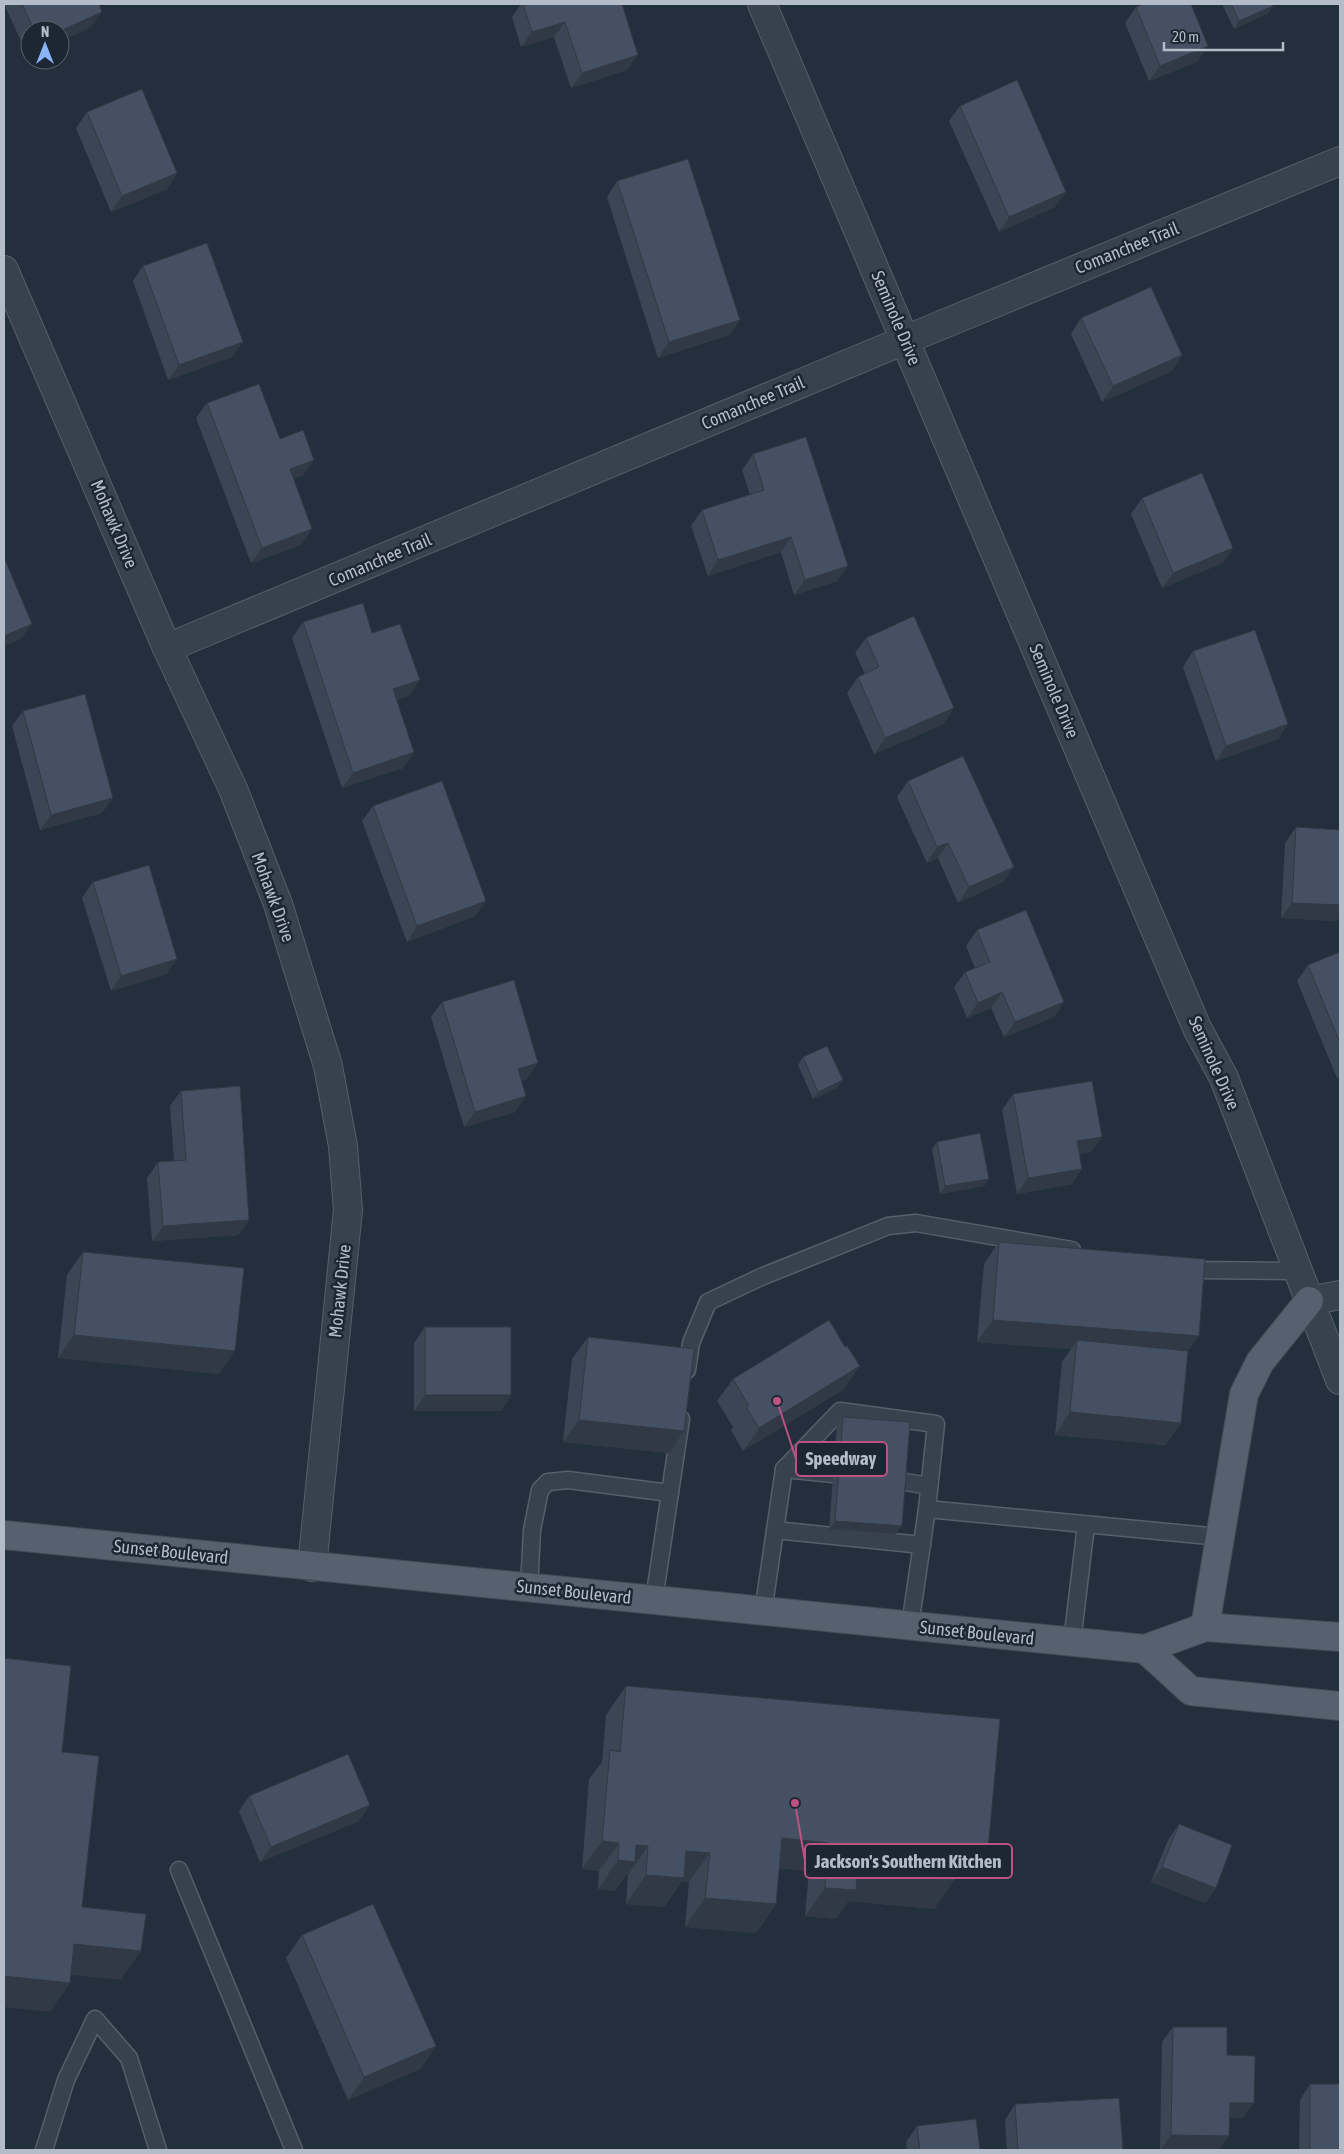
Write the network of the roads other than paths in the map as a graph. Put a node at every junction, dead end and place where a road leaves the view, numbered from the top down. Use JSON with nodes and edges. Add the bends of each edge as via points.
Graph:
{"nodes":[{"id":1,"x":762,"y":4,"type":"edge"},
{"id":2,"x":1340,"y":161,"type":"edge"},
{"id":3,"x":4,"y":270,"type":"edge"},
{"id":4,"x":905,"y":340,"type":"junction"},
{"id":5,"x":167,"y":648,"type":"junction"},
{"id":6,"x":1091,"y":1253,"type":"edge"},
{"id":7,"x":1167,"y":1265,"type":"edge"},
{"id":8,"x":1298,"y":1272,"type":"junction"},
{"id":9,"x":1340,"y":1295,"type":"edge"},
{"id":10,"x":1309,"y":1301,"type":"junction"},
{"id":11,"x":1340,"y":1380,"type":"edge"},
{"id":12,"x":784,"y":1469,"type":"junction"},
{"id":13,"x":833,"y":1474,"type":"dead end"},
{"id":14,"x":900,"y":1481,"type":"edge"},
{"id":15,"x":929,"y":1486,"type":"junction"},
{"id":16,"x":670,"y":1493,"type":"junction"},
{"id":17,"x":927,"y":1509,"type":"junction"},
{"id":18,"x":1086,"y":1525,"type":"junction"},
{"id":19,"x":775,"y":1530,"type":"junction"},
{"id":20,"x":4,"y":1535,"type":"edge"},
{"id":21,"x":1220,"y":1537,"type":"junction"},
{"id":22,"x":922,"y":1545,"type":"junction"},
{"id":23,"x":312,"y":1567,"type":"junction"},
{"id":24,"x":528,"y":1588,"type":"junction"},
{"id":25,"x":654,"y":1600,"type":"junction"},
{"id":26,"x":763,"y":1612,"type":"junction"},
{"id":27,"x":910,"y":1626,"type":"junction"},
{"id":28,"x":1205,"y":1628,"type":"junction"},
{"id":29,"x":1340,"y":1636,"type":"edge"},
{"id":30,"x":1072,"y":1642,"type":"junction"},
{"id":31,"x":1145,"y":1649,"type":"junction"},
{"id":32,"x":1340,"y":1706,"type":"edge"},
{"id":33,"x":179,"y":1870,"type":"dead end"},
{"id":34,"x":44,"y":2150,"type":"edge"},
{"id":35,"x":158,"y":2150,"type":"edge"},
{"id":36,"x":294,"y":2150,"type":"edge"}],
"edges":[{"from":1,"to":4,"type":"street","name":"Seminole Drive"},
{"from":2,"to":4,"type":"street","name":"Comanchee Trail"},
{"from":3,"to":5,"type":"street","name":"Mohawk Drive"},
{"from":4,"to":5,"type":"street","name":"Comanchee Trail"},
{"from":4,"to":8,"type":"street","name":"Seminole Drive","via":[[1197,1028],[1224,1078]]},
{"from":5,"to":23,"type":"street","name":"Mohawk Drive","via":[[232,790],[278,904],[328,1066],[344,1146],[348,1210]]},
{"from":6,"to":16,"type":"lane","via":[[916,1223],[888,1226],[708,1302],[691,1343]]},
{"from":7,"to":8,"type":"lane","via":[[1196,1270]]},
{"from":8,"to":10,"type":"street","name":"Seminole Drive"},
{"from":9,"to":10,"type":"street"},
{"from":10,"to":11,"type":"street","name":"Seminole Drive"},
{"from":10,"to":21,"type":"main road","via":[[1260,1362],[1244,1394]]},
{"from":12,"to":13,"type":"lane"},
{"from":12,"to":15,"type":"lane","via":[[840,1411],[936,1424]]},
{"from":12,"to":19,"type":"lane"},
{"from":14,"to":15,"type":"lane"},
{"from":15,"to":17,"type":"lane"},
{"from":16,"to":24,"type":"lane","via":[[568,1480],[548,1482],[540,1490],[532,1530]]},
{"from":16,"to":25,"type":"lane"},
{"from":17,"to":18,"type":"lane"},
{"from":17,"to":22,"type":"lane"},
{"from":18,"to":21,"type":"lane"},
{"from":18,"to":30,"type":"lane"},
{"from":19,"to":22,"type":"lane"},
{"from":19,"to":26,"type":"lane"},
{"from":20,"to":23,"type":"main road","name":"Sunset Boulevard"},
{"from":21,"to":28,"type":"main road"},
{"from":22,"to":27,"type":"lane"},
{"from":23,"to":24,"type":"main road","name":"Sunset Boulevard"},
{"from":24,"to":25,"type":"main road","name":"Sunset Boulevard"},
{"from":25,"to":26,"type":"main road","name":"Sunset Boulevard"},
{"from":26,"to":27,"type":"main road","name":"Sunset Boulevard"},
{"from":27,"to":30,"type":"main road","name":"Sunset Boulevard"},
{"from":28,"to":29,"type":"main road","name":"Sunset Boulevard"},
{"from":28,"to":31,"type":"main road","name":"Sunset Boulevard"},
{"from":30,"to":31,"type":"main road","name":"Sunset Boulevard"},
{"from":31,"to":32,"type":"main road","via":[[1191,1691]]},
{"from":33,"to":36,"type":"lane"},
{"from":34,"to":35,"type":"lane","via":[[66,2080],[95,2019],[129,2058]]}]}
